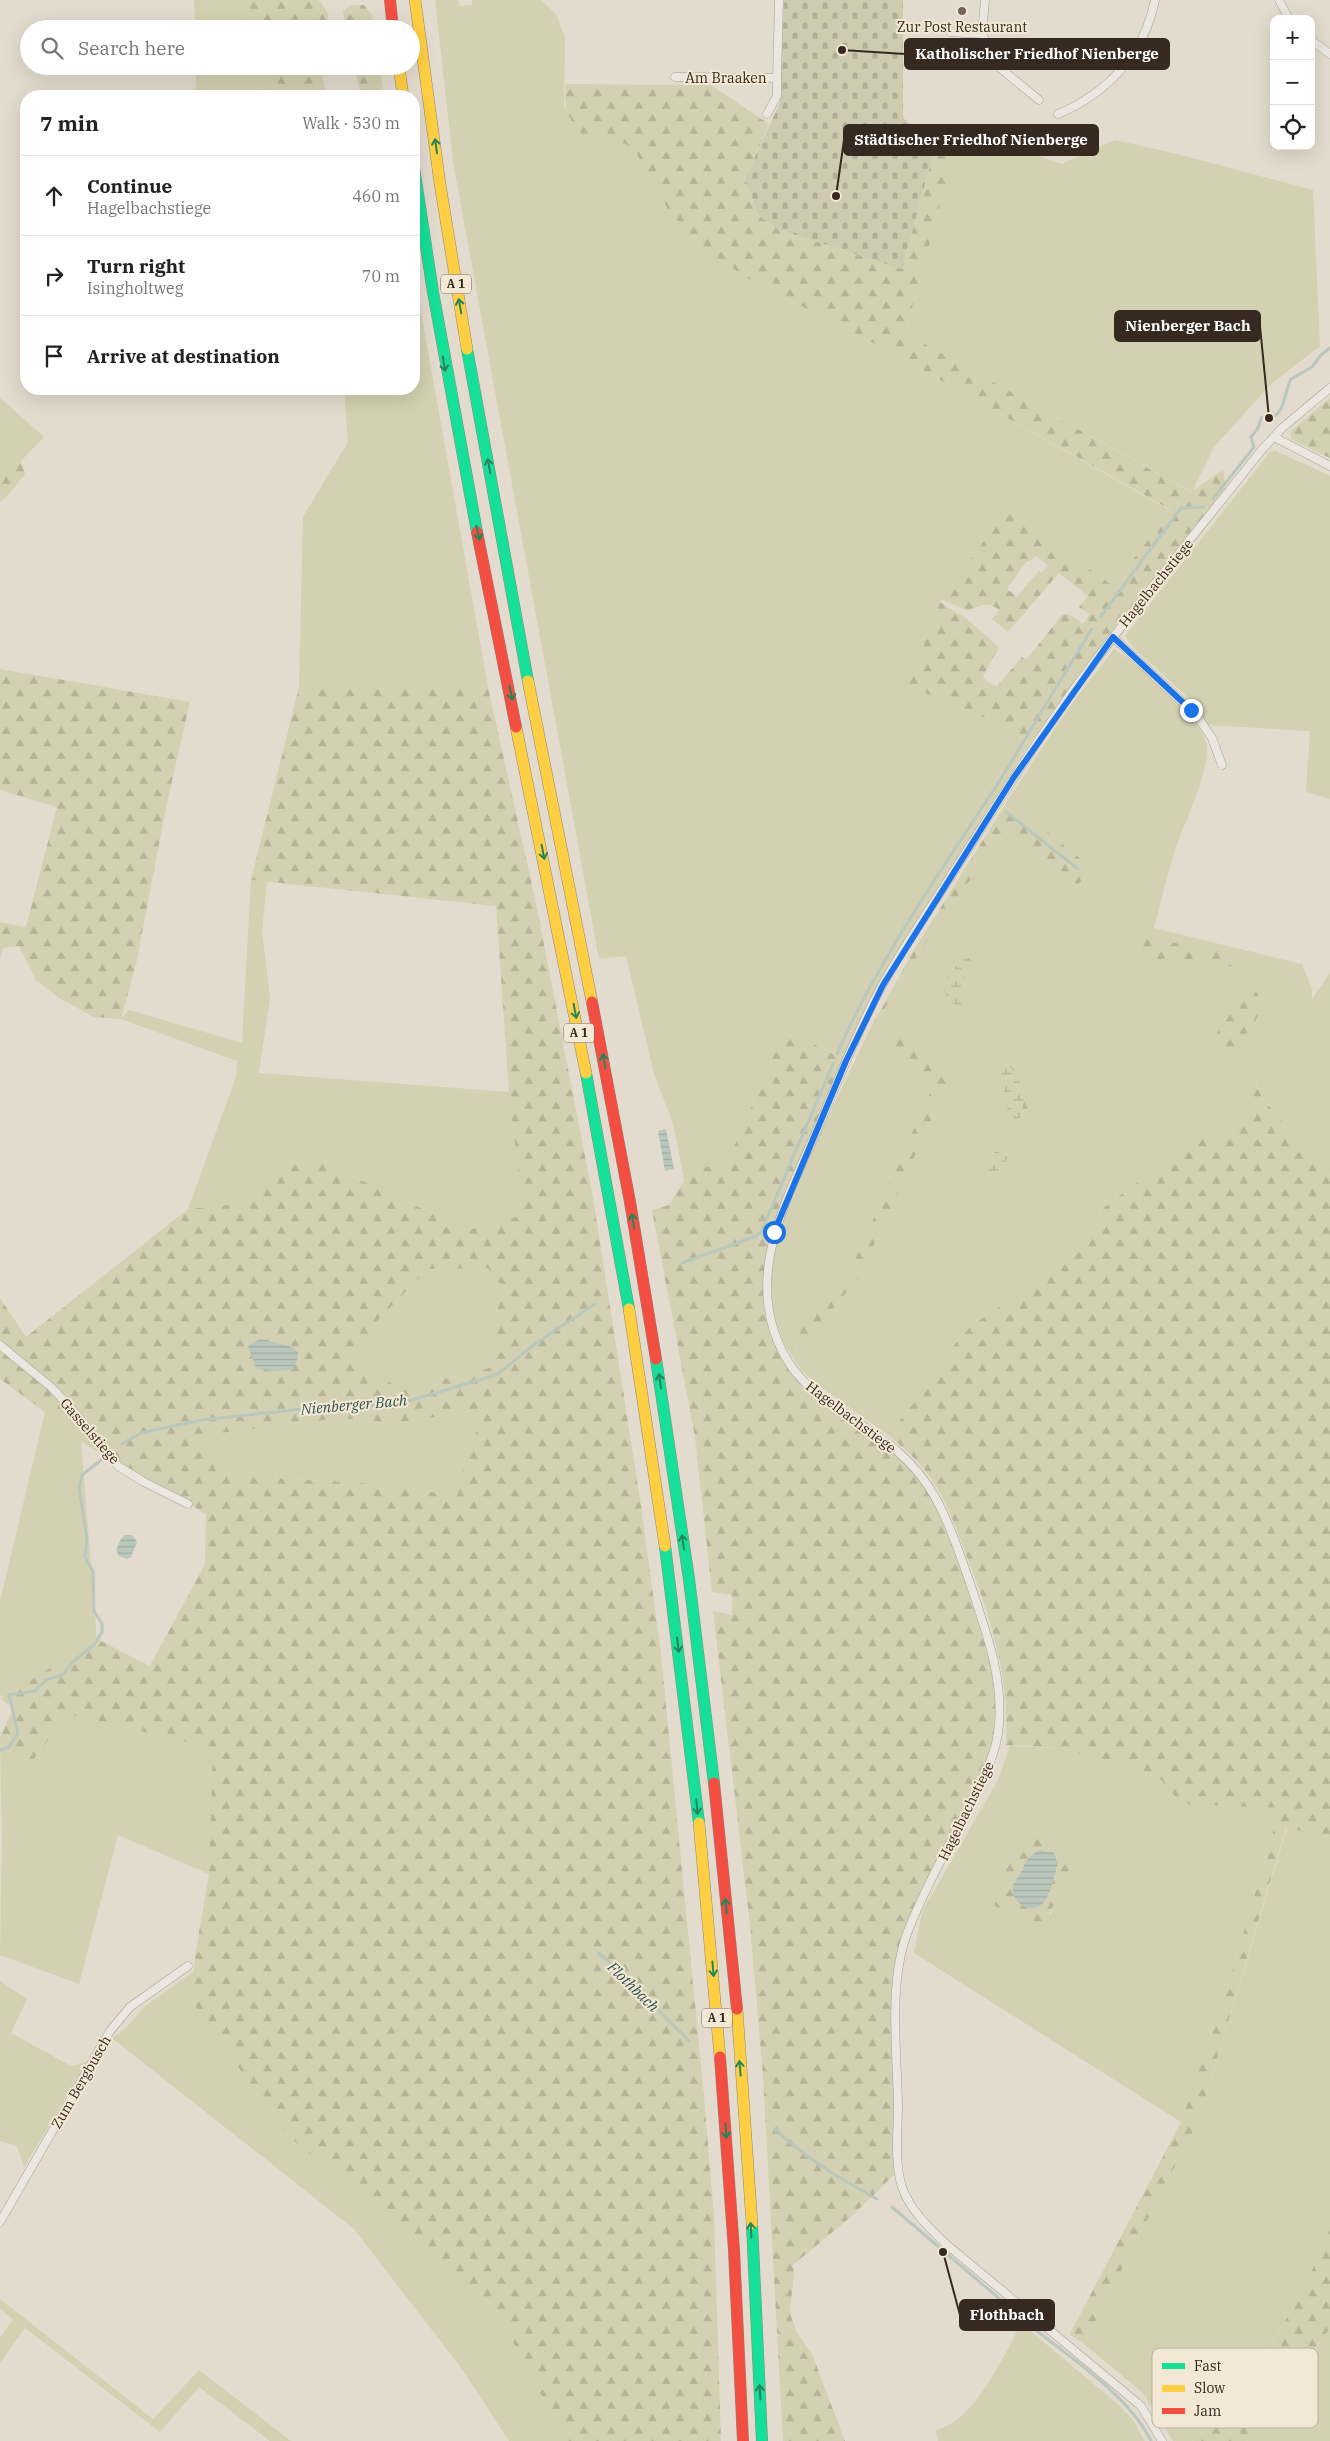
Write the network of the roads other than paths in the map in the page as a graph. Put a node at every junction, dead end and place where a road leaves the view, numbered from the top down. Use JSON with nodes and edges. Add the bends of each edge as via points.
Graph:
{"nodes":[{"id":1,"x":390,"y":0,"type":"edge"},
{"id":2,"x":415,"y":0,"type":"edge"},
{"id":3,"x":779,"y":0,"type":"edge"},
{"id":4,"x":985,"y":0,"type":"edge"},
{"id":5,"x":1156,"y":0,"type":"edge"},
{"id":6,"x":1280,"y":0,"type":"edge"},
{"id":7,"x":1287,"y":15,"type":"edge"},
{"id":8,"x":393,"y":20,"type":"edge"},
{"id":9,"x":418,"y":20,"type":"edge"},
{"id":10,"x":950,"y":32,"type":"dead end"},
{"id":11,"x":982,"y":34,"type":"junction"},
{"id":12,"x":420,"y":36,"type":"edge"},
{"id":13,"x":1315,"y":43,"type":"edge"},
{"id":14,"x":1330,"y":54,"type":"edge"},
{"id":15,"x":400,"y":75,"type":"edge"},
{"id":16,"x":675,"y":77,"type":"dead end"},
{"id":17,"x":777,"y":78,"type":"junction"},
{"id":18,"x":402,"y":90,"type":"edge"},
{"id":19,"x":1040,"y":100,"type":"dead end"},
{"id":20,"x":767,"y":114,"type":"dead end"},
{"id":21,"x":1058,"y":114,"type":"dead end"},
{"id":22,"x":420,"y":207,"type":"edge"},
{"id":23,"x":1330,"y":388,"type":"edge"},
{"id":24,"x":1274,"y":437,"type":"junction"},
{"id":25,"x":1330,"y":466,"type":"edge"},
{"id":26,"x":1113,"y":637,"type":"junction"},
{"id":27,"x":1222,"y":765,"type":"dead end"},
{"id":28,"x":0,"y":1345,"type":"edge"},
{"id":29,"x":188,"y":1504,"type":"dead end"},
{"id":30,"x":188,"y":1966,"type":"dead end"},
{"id":31,"x":0,"y":2222,"type":"edge"},
{"id":32,"x":1152,"y":2424,"type":"edge"},
{"id":33,"x":1154,"y":2428,"type":"edge"},
{"id":34,"x":742,"y":2441,"type":"edge"},
{"id":35,"x":762,"y":2441,"type":"edge"},
{"id":36,"x":1162,"y":2441,"type":"edge"}],
"edges":[{"from":1,"to":8,"type":"highway"},
{"from":9,"to":2,"type":"highway","number":"A 1","one_way":true},
{"from":3,"to":17,"type":"street","name":"Am Braaken"},
{"from":4,"to":11,"type":"street"},
{"from":5,"to":21,"type":"street","via":[[1151,21],[1132,58],[1096,93],[1078,106]]},
{"from":6,"to":7,"type":"street"},
{"from":10,"to":11,"type":"street"},
{"from":11,"to":19,"type":"street","via":[[1000,68]]},
{"from":35,"to":12,"type":"highway","number":"A 1","one_way":true,"via":[[737,2026],[713,1776],[670,1447],[626,1178],[506,566],[449,242]]},
{"from":13,"to":14,"type":"street"},
{"from":15,"to":18,"type":"highway"},
{"from":16,"to":17,"type":"street","name":"Am Braaken"},
{"from":17,"to":20,"type":"street","name":"Am Braaken","via":[[777,96]]},
{"from":22,"to":34,"type":"highway","number":"A 1","one_way":true,"via":[[447,380],[603,1160],[639,1371],[670,1583],[696,1797],[717,2016],[731,2201]]},
{"from":23,"to":24,"type":"street","name":"Hagelbachstiege"},
{"from":24,"to":25,"type":"street"},
{"from":24,"to":26,"type":"street","name":"Hagelbachstiege"},
{"from":26,"to":27,"type":"street","via":[[1197,716],[1212,738]]},
{"from":26,"to":32,"type":"street","name":"Hagelbachstiege","via":[[1014,777],[883,985],[846,1061],[774,1232],[766,1290],[778,1343],[797,1375],[903,1456],[936,1499],[959,1553],[996,1669],[999,1726],[991,1761],[917,1910],[899,1961],[896,2009],[898,2156],[903,2191],[917,2214],[946,2244],[1141,2406]]},
{"from":28,"to":29,"type":"street","name":"Gasselstiege","via":[[58,1394],[118,1466]]},
{"from":30,"to":31,"type":"street","name":"Zum Bergbusch","via":[[130,2007],[110,2031]]},
{"from":33,"to":36,"type":"street","name":"Hagelbachstiege"}]}
